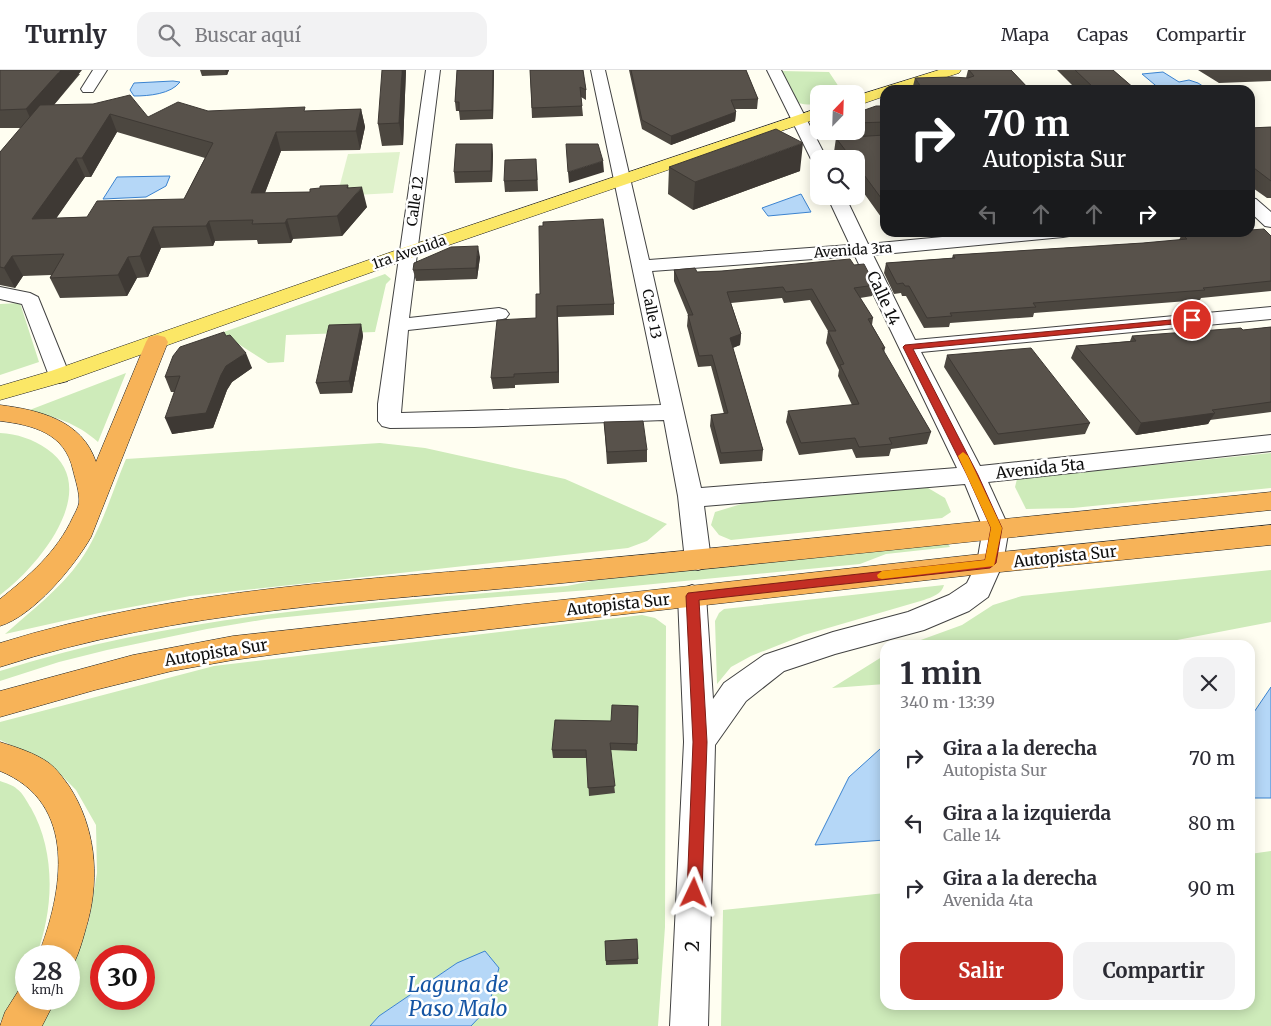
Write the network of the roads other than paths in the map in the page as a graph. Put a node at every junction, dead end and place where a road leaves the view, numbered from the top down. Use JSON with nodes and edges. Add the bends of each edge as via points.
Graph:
{"nodes":[{"id":1,"x":100,"y":70,"type":"edge"},
{"id":2,"x":433,"y":70,"type":"edge"},
{"id":3,"x":598,"y":70,"type":"edge"},
{"id":4,"x":774,"y":70,"type":"edge"},
{"id":5,"x":949,"y":74,"type":"edge"},
{"id":6,"x":908,"y":85,"type":"edge"},
{"id":7,"x":88,"y":89,"type":"dead end"},
{"id":8,"x":880,"y":94,"type":"edge"},
{"id":9,"x":865,"y":98,"type":"edge"},
{"id":10,"x":810,"y":116,"type":"edge"},
{"id":11,"x":798,"y":120,"type":"junction"},
{"id":12,"x":831,"y":145,"type":"dead end"},
{"id":13,"x":815,"y":150,"type":"edge"},
{"id":14,"x":820,"y":150,"type":"edge"},
{"id":15,"x":621,"y":180,"type":"junction"},
{"id":16,"x":840,"y":205,"type":"edge"},
{"id":17,"x":1255,"y":208,"type":"edge"},
{"id":18,"x":1264,"y":217,"type":"edge"},
{"id":19,"x":1007,"y":237,"type":"edge"},
{"id":20,"x":861,"y":250,"type":"junction"},
{"id":21,"x":407,"y":253,"type":"junction"},
{"id":22,"x":642,"y":266,"type":"junction"},
{"id":23,"x":0,"y":279,"type":"edge"},
{"id":24,"x":0,"y":293,"type":"edge"},
{"id":25,"x":31,"y":301,"type":"junction"},
{"id":26,"x":1271,"y":313,"type":"edge"},
{"id":27,"x":499,"y":314,"type":"dead end"},
{"id":28,"x":398,"y":325,"type":"junction"},
{"id":29,"x":157,"y":342,"type":"junction"},
{"id":30,"x":908,"y":347,"type":"junction"},
{"id":31,"x":59,"y":376,"type":"junction"},
{"id":32,"x":0,"y":393,"type":"edge"},
{"id":33,"x":672,"y":412,"type":"junction"},
{"id":34,"x":0,"y":413,"type":"edge"},
{"id":35,"x":1271,"y":443,"type":"edge"},
{"id":36,"x":972,"y":475,"type":"junction"},
{"id":37,"x":690,"y":498,"type":"junction"},
{"id":38,"x":1271,"y":501,"type":"edge"},
{"id":39,"x":92,"y":504,"type":"junction"},
{"id":40,"x":996,"y":528,"type":"junction"},
{"id":41,"x":1271,"y":535,"type":"edge"},
{"id":42,"x":698,"y":560,"type":"junction"},
{"id":43,"x":990,"y":563,"type":"junction"},
{"id":44,"x":692,"y":596,"type":"junction"},
{"id":45,"x":0,"y":615,"type":"edge"},
{"id":46,"x":0,"y":655,"type":"edge"},
{"id":47,"x":0,"y":704,"type":"edge"},
{"id":48,"x":700,"y":742,"type":"junction"},
{"id":49,"x":0,"y":756,"type":"edge"},
{"id":50,"x":62,"y":945,"type":"edge"},
{"id":51,"x":29,"y":1010,"type":"edge"},
{"id":52,"x":19,"y":1026,"type":"edge"},
{"id":53,"x":689,"y":1026,"type":"edge"}],
"edges":[{"from":1,"to":7,"type":"street"},
{"from":2,"to":21,"type":"street","name":"Calle 12"},
{"from":3,"to":15,"type":"street","name":"Calle 13"},
{"from":4,"to":11,"type":"street"},
{"from":5,"to":6,"type":"main road"},
{"from":8,"to":9,"type":"main road"},
{"from":10,"to":11,"type":"main road","name":"1ra Avenida"},
{"from":11,"to":13,"type":"street"},
{"from":11,"to":15,"type":"main road","name":"1ra Avenida"},
{"from":12,"to":14,"type":"street"},
{"from":15,"to":21,"type":"main road","name":"1ra Avenida"},
{"from":15,"to":22,"type":"street","name":"Calle 13"},
{"from":16,"to":20,"type":"street","name":"Calle 14"},
{"from":17,"to":18,"type":"street"},
{"from":19,"to":20,"type":"street","name":"Avenida 3ra"},
{"from":20,"to":22,"type":"street","name":"Avenida 3ra"},
{"from":20,"to":30,"type":"street","name":"Calle 14"},
{"from":21,"to":28,"type":"street","name":"Calle 12"},
{"from":21,"to":29,"type":"main road","name":"1ra Avenida"},
{"from":22,"to":33,"type":"street","name":"Calle 13"},
{"from":23,"to":25,"type":"street","via":[[23,279],[33,284],[36,289]]},
{"from":24,"to":25,"type":"street"},
{"from":25,"to":31,"type":"street"},
{"from":26,"to":30,"type":"street"},
{"from":27,"to":28,"type":"street"},
{"from":28,"to":33,"type":"street","name":"Calle 12","via":[[390,421]]},
{"from":29,"to":31,"type":"main road","name":"1ra Avenida"},
{"from":29,"to":39,"type":"highway"},
{"from":30,"to":36,"type":"street","name":"Calle 14"},
{"from":31,"to":32,"type":"main road","name":"1ra Avenida"},
{"from":33,"to":37,"type":"street","name":"Calle 13"},
{"from":34,"to":39,"type":"highway","via":[[35,420],[62,431],[80,453]]},
{"from":35,"to":36,"type":"street","name":"Avenida 5ta"},
{"from":36,"to":37,"type":"street","name":"Avenida 5ta"},
{"from":36,"to":40,"type":"street","name":"Calle 14"},
{"from":37,"to":42,"type":"street","name":"Calle 13"},
{"from":38,"to":40,"type":"highway","name":"Autopista Sur"},
{"from":39,"to":45,"type":"highway","via":[[77,536],[54,568],[22,600]]},
{"from":40,"to":42,"type":"highway","name":"Autopista Sur"},
{"from":40,"to":43,"type":"street"},
{"from":41,"to":43,"type":"highway","name":"Autopista Sur"},
{"from":42,"to":46,"type":"highway","name":"Autopista Sur","via":[[234,604],[143,618],[50,639]]},
{"from":43,"to":44,"type":"highway","name":"Autopista Sur"},
{"from":43,"to":48,"type":"street","via":[[978,590],[959,602],[914,622],[833,643],[774,663],[735,692]]},
{"from":44,"to":47,"type":"highway","name":"Autopista Sur","via":[[400,626],[232,648],[144,664]]},
{"from":44,"to":48,"type":"street","name":"2"},
{"from":48,"to":53,"type":"street","name":"2"},
{"from":49,"to":50,"type":"highway","via":[[40,775],[58,797],[70,820],[76,880]]},
{"from":51,"to":52,"type":"highway"}]}
